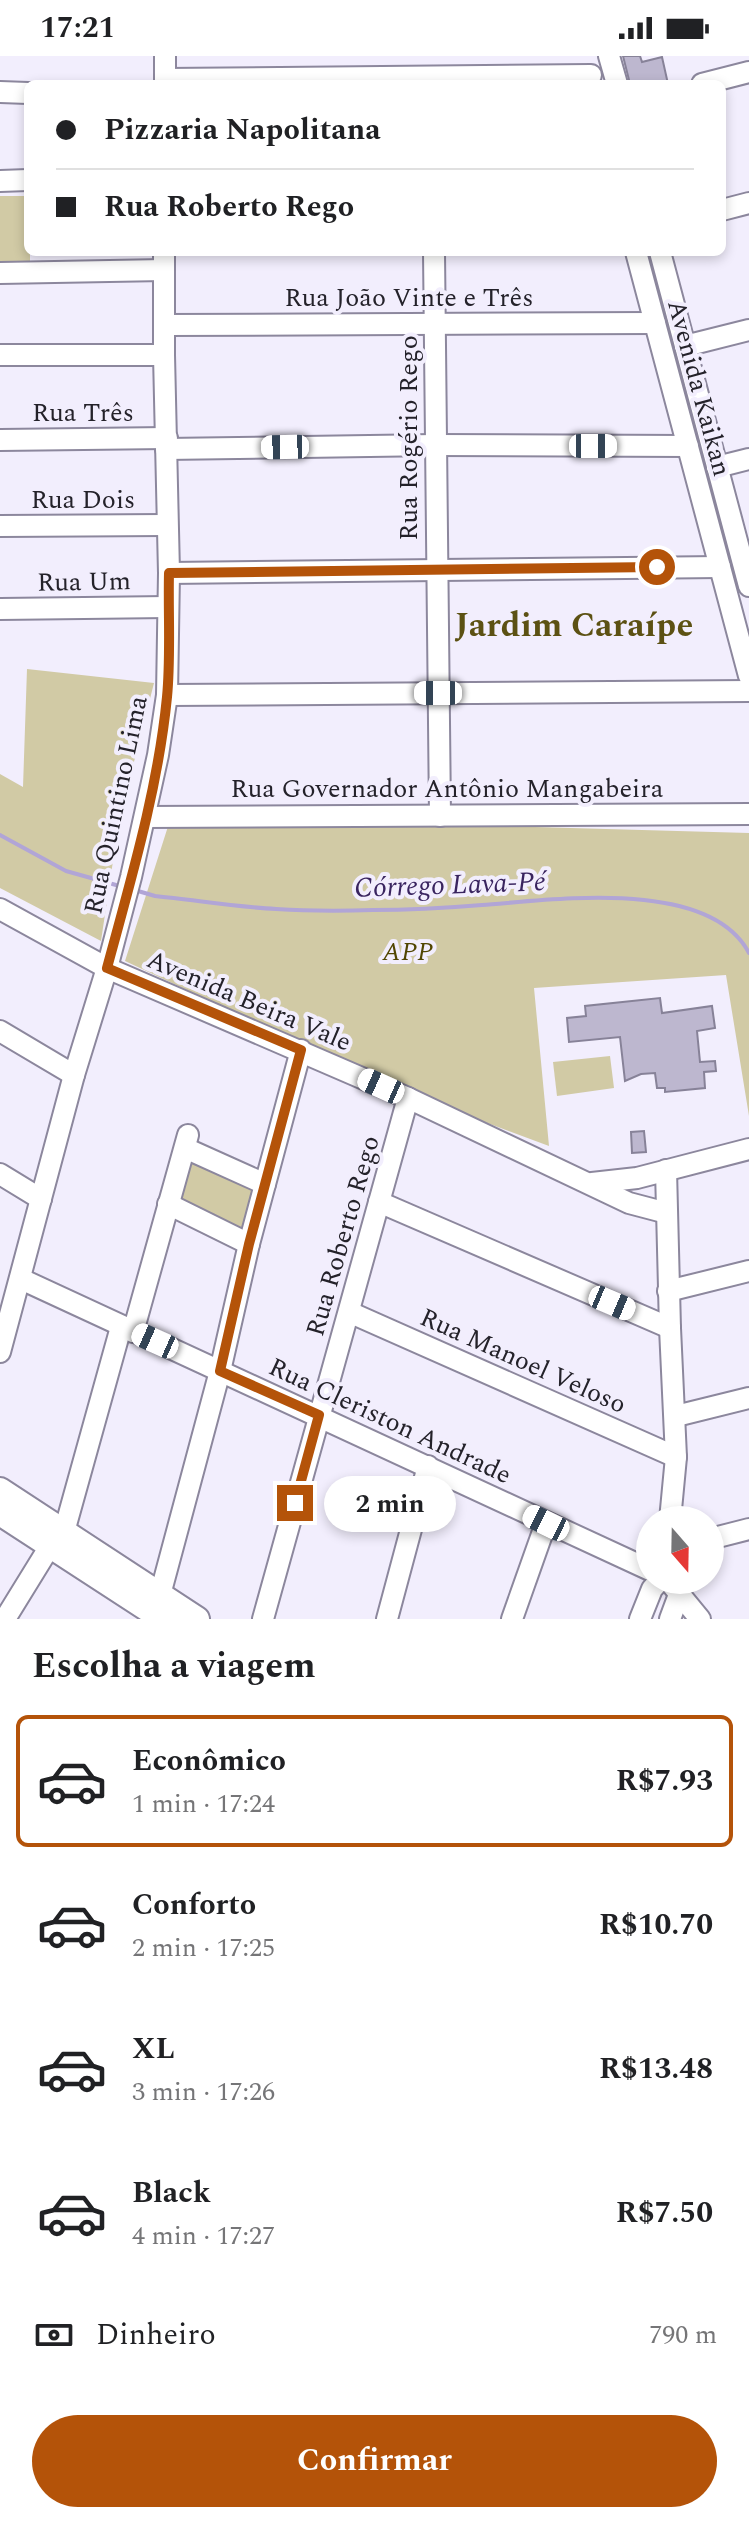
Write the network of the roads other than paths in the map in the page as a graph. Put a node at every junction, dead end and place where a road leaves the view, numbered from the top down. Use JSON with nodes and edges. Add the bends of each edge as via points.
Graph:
{"nodes":[{"id":1,"x":165,"y":56,"type":"edge"},
{"id":2,"x":609,"y":56,"type":"edge"},
{"id":3,"x":590,"y":72,"type":"edge"},
{"id":4,"x":749,"y":72,"type":"edge"},
{"id":5,"x":166,"y":80,"type":"edge"},
{"id":6,"x":432,"y":80,"type":"edge"},
{"id":7,"x":616,"y":80,"type":"edge"},
{"id":8,"x":718,"y":80,"type":"edge"},
{"id":9,"x":0,"y":92,"type":"edge"},
{"id":10,"x":24,"y":93,"type":"edge"},
{"id":11,"x":24,"y":180,"type":"edge"},
{"id":12,"x":0,"y":181,"type":"edge"},
{"id":13,"x":749,"y":203,"type":"edge"},
{"id":14,"x":726,"y":209,"type":"edge"},
{"id":15,"x":434,"y":256,"type":"edge"},
{"id":16,"x":637,"y":256,"type":"edge"},
{"id":17,"x":661,"y":256,"type":"edge"},
{"id":18,"x":164,"y":261,"type":"edge"},
{"id":19,"x":39,"y":262,"type":"edge"},
{"id":20,"x":0,"y":273,"type":"edge"},
{"id":21,"x":655,"y":323,"type":"junction"},
{"id":22,"x":434,"y":324,"type":"junction"},
{"id":23,"x":164,"y":325,"type":"junction"},
{"id":24,"x":749,"y":330,"type":"edge"},
{"id":25,"x":685,"y":346,"type":"junction"},
{"id":26,"x":0,"y":355,"type":"edge"},
{"id":27,"x":164,"y":355,"type":"junction"},
{"id":28,"x":0,"y":440,"type":"edge"},
{"id":29,"x":166,"y":444,"type":"junction"},
{"id":30,"x":435,"y":445,"type":"junction"},
{"id":31,"x":688,"y":446,"type":"junction"},
{"id":32,"x":749,"y":459,"type":"edge"},
{"id":33,"x":717,"y":467,"type":"junction"},
{"id":34,"x":166,"y":525,"type":"junction"},
{"id":35,"x":0,"y":526,"type":"edge"},
{"id":36,"x":720,"y":567,"type":"junction"},
{"id":37,"x":436,"y":570,"type":"junction"},
{"id":38,"x":169,"y":573,"type":"junction"},
{"id":39,"x":749,"y":584,"type":"edge"},
{"id":40,"x":168,"y":607,"type":"junction"},
{"id":41,"x":0,"y":609,"type":"edge"},
{"id":42,"x":749,"y":676,"type":"edge"},
{"id":43,"x":749,"y":691,"type":"edge"},
{"id":44,"x":438,"y":693,"type":"junction"},
{"id":45,"x":167,"y":695,"type":"junction"},
{"id":46,"x":749,"y":814,"type":"edge"},
{"id":47,"x":440,"y":816,"type":"junction"},
{"id":48,"x":145,"y":817,"type":"junction"},
{"id":49,"x":0,"y":909,"type":"edge"},
{"id":50,"x":107,"y":968,"type":"junction"},
{"id":51,"x":0,"y":1031,"type":"edge"},
{"id":52,"x":301,"y":1050,"type":"junction"},
{"id":53,"x":74,"y":1075,"type":"junction"},
{"id":54,"x":408,"y":1098,"type":"junction"},
{"id":55,"x":749,"y":1149,"type":"edge"},
{"id":56,"x":666,"y":1170,"type":"junction"},
{"id":57,"x":0,"y":1174,"type":"edge"},
{"id":58,"x":588,"y":1183,"type":"junction"},
{"id":59,"x":265,"y":1184,"type":"junction"},
{"id":60,"x":41,"y":1199,"type":"junction"},
{"id":61,"x":379,"y":1202,"type":"junction"},
{"id":62,"x":168,"y":1204,"type":"junction"},
{"id":63,"x":667,"y":1213,"type":"junction"},
{"id":64,"x":249,"y":1244,"type":"junction"},
{"id":65,"x":749,"y":1271,"type":"edge"},
{"id":66,"x":21,"y":1279,"type":"junction"},
{"id":67,"x":668,"y":1291,"type":"junction"},
{"id":68,"x":349,"y":1312,"type":"junction"},
{"id":69,"x":670,"y":1328,"type":"junction"},
{"id":70,"x":127,"y":1329,"type":"junction"},
{"id":71,"x":0,"y":1352,"type":"edge"},
{"id":72,"x":220,"y":1371,"type":"junction"},
{"id":73,"x":749,"y":1398,"type":"edge"},
{"id":74,"x":319,"y":1415,"type":"junction"},
{"id":75,"x":676,"y":1416,"type":"junction"},
{"id":76,"x":676,"y":1457,"type":"junction"},
{"id":77,"x":428,"y":1466,"type":"junction"},
{"id":78,"x":0,"y":1490,"type":"edge"},
{"id":79,"x":671,"y":1506,"type":"edge"},
{"id":80,"x":0,"y":1513,"type":"edge"},
{"id":81,"x":546,"y":1523,"type":"junction"},
{"id":82,"x":749,"y":1529,"type":"edge"},
{"id":83,"x":724,"y":1535,"type":"edge"},
{"id":84,"x":57,"y":1539,"type":"junction"},
{"id":85,"x":636,"y":1564,"type":"edge"},
{"id":86,"x":650,"y":1594,"type":"edge"},
{"id":87,"x":673,"y":1594,"type":"edge"},
{"id":88,"x":680,"y":1594,"type":"edge"},
{"id":89,"x":162,"y":1607,"type":"edge"},
{"id":90,"x":5,"y":1619,"type":"edge"},
{"id":91,"x":197,"y":1619,"type":"edge"},
{"id":92,"x":263,"y":1619,"type":"edge"},
{"id":93,"x":387,"y":1619,"type":"edge"},
{"id":94,"x":512,"y":1619,"type":"edge"},
{"id":95,"x":640,"y":1619,"type":"edge"},
{"id":96,"x":670,"y":1619,"type":"edge"},
{"id":97,"x":700,"y":1619,"type":"edge"}],
"edges":[{"from":1,"to":5,"type":"street"},
{"from":2,"to":7,"type":"street"},
{"from":3,"to":6,"type":"street"},
{"from":4,"to":8,"type":"street"},
{"from":9,"to":10,"type":"street"},
{"from":11,"to":12,"type":"street"},
{"from":13,"to":14,"type":"street"},
{"from":15,"to":22,"type":"street","name":"Rua Rogério Rego"},
{"from":16,"to":21,"type":"street","name":"Avenida Kaikan"},
{"from":17,"to":25,"type":"street","name":"Avenida Kaikan"},
{"from":18,"to":19,"type":"street"},
{"from":18,"to":23,"type":"street","name":"Rua Quintino Lima"},
{"from":19,"to":20,"type":"street"},
{"from":21,"to":22,"type":"street","name":"Rua João Vinte e Três"},
{"from":21,"to":31,"type":"street","name":"Avenida Kaikan"},
{"from":22,"to":23,"type":"street","name":"Rua João Vinte e Três"},
{"from":22,"to":30,"type":"street","name":"Rua Rogério Rego"},
{"from":23,"to":27,"type":"street","name":"Rua Quintino Lima"},
{"from":24,"to":25,"type":"street"},
{"from":25,"to":33,"type":"street","name":"Avenida Kaikan"},
{"from":26,"to":27,"type":"street"},
{"from":27,"to":29,"type":"street","name":"Rua Quintino Lima"},
{"from":28,"to":29,"type":"street","name":"Rua Três"},
{"from":29,"to":30,"type":"street","name":"Rua Três"},
{"from":29,"to":34,"type":"street","name":"Rua Quintino Lima"},
{"from":30,"to":31,"type":"street","name":"Rua Três"},
{"from":30,"to":37,"type":"street","name":"Rua Rogério Rego"},
{"from":31,"to":36,"type":"street","name":"Avenida Kaikan"},
{"from":32,"to":33,"type":"street"},
{"from":33,"to":39,"type":"street","name":"Avenida Kaikan"},
{"from":34,"to":35,"type":"street","name":"Rua Dois"},
{"from":34,"to":38,"type":"street","name":"Rua Quintino Lima"},
{"from":36,"to":37,"type":"street"},
{"from":36,"to":42,"type":"street","name":"Avenida Kaikan"},
{"from":37,"to":38,"type":"street"},
{"from":37,"to":44,"type":"street","name":"Rua Rogério Rego"},
{"from":38,"to":40,"type":"street","name":"Rua Quintino Lima"},
{"from":40,"to":41,"type":"street","name":"Rua Um"},
{"from":40,"to":45,"type":"street","name":"Rua Quintino Lima"},
{"from":43,"to":44,"type":"street"},
{"from":44,"to":45,"type":"street"},
{"from":44,"to":47,"type":"street","name":"Rua Rogério Rego"},
{"from":45,"to":48,"type":"street","name":"Rua Quintino Lima"},
{"from":46,"to":47,"type":"street","name":"Rua Governador Antônio Mangabeira"},
{"from":47,"to":48,"type":"street","name":"Rua Governador Antônio Mangabeira"},
{"from":48,"to":50,"type":"street","name":"Rua Quintino Lima"},
{"from":49,"to":50,"type":"street","name":"Avenida Beira Vale"},
{"from":50,"to":52,"type":"street","name":"Avenida Beira Vale"},
{"from":50,"to":53,"type":"street","name":"Rua Quintino Lima"},
{"from":51,"to":53,"type":"street"},
{"from":52,"to":54,"type":"street","name":"Avenida Beira Vale"},
{"from":52,"to":59,"type":"street"},
{"from":53,"to":60,"type":"street","name":"Rua Quintino Lima"},
{"from":54,"to":58,"type":"street","name":"Avenida Beira Vale"},
{"from":54,"to":61,"type":"street","name":"Rua Roberto Rego"},
{"from":55,"to":56,"type":"street"},
{"from":56,"to":58,"type":"street"},
{"from":56,"to":63,"type":"street"},
{"from":57,"to":60,"type":"street"},
{"from":58,"to":63,"type":"street","name":"Avenida Beira Vale","via":[[629,1203]]},
{"from":59,"to":62,"type":"street","via":[[186,1142]]},
{"from":59,"to":64,"type":"street"},
{"from":60,"to":66,"type":"street","name":"Rua Quintino Lima"},
{"from":61,"to":68,"type":"street","name":"Rua Roberto Rego"},
{"from":61,"to":69,"type":"street"},
{"from":62,"to":64,"type":"street"},
{"from":62,"to":70,"type":"street"},
{"from":63,"to":67,"type":"street"},
{"from":64,"to":72,"type":"street"},
{"from":65,"to":67,"type":"street"},
{"from":66,"to":70,"type":"street","name":"Rua Cleriston Andrade"},
{"from":66,"to":71,"type":"street","name":"Rua Quintino Lima"},
{"from":67,"to":69,"type":"street"},
{"from":68,"to":74,"type":"street","name":"Rua Roberto Rego"},
{"from":68,"to":76,"type":"street","name":"Rua Manoel Veloso"},
{"from":69,"to":75,"type":"street"},
{"from":70,"to":72,"type":"street","name":"Rua Cleriston Andrade"},
{"from":70,"to":84,"type":"street"},
{"from":72,"to":74,"type":"street","name":"Rua Cleriston Andrade"},
{"from":72,"to":89,"type":"street"},
{"from":73,"to":75,"type":"street"},
{"from":74,"to":77,"type":"street","name":"Rua Cleriston Andrade"},
{"from":74,"to":92,"type":"street","name":"Rua Roberto Rego"},
{"from":75,"to":76,"type":"street"},
{"from":76,"to":79,"type":"street"},
{"from":77,"to":81,"type":"street","name":"Rua Cleriston Andrade"},
{"from":77,"to":93,"type":"street"},
{"from":78,"to":84,"type":"main road"},
{"from":80,"to":84,"type":"main road"},
{"from":81,"to":85,"type":"street","name":"Rua Cleriston Andrade"},
{"from":81,"to":94,"type":"street"},
{"from":82,"to":83,"type":"street"},
{"from":84,"to":89,"type":"main road"},
{"from":84,"to":90,"type":"street"},
{"from":86,"to":95,"type":"street"},
{"from":87,"to":96,"type":"street"},
{"from":88,"to":97,"type":"street"},
{"from":89,"to":91,"type":"main road"}]}
